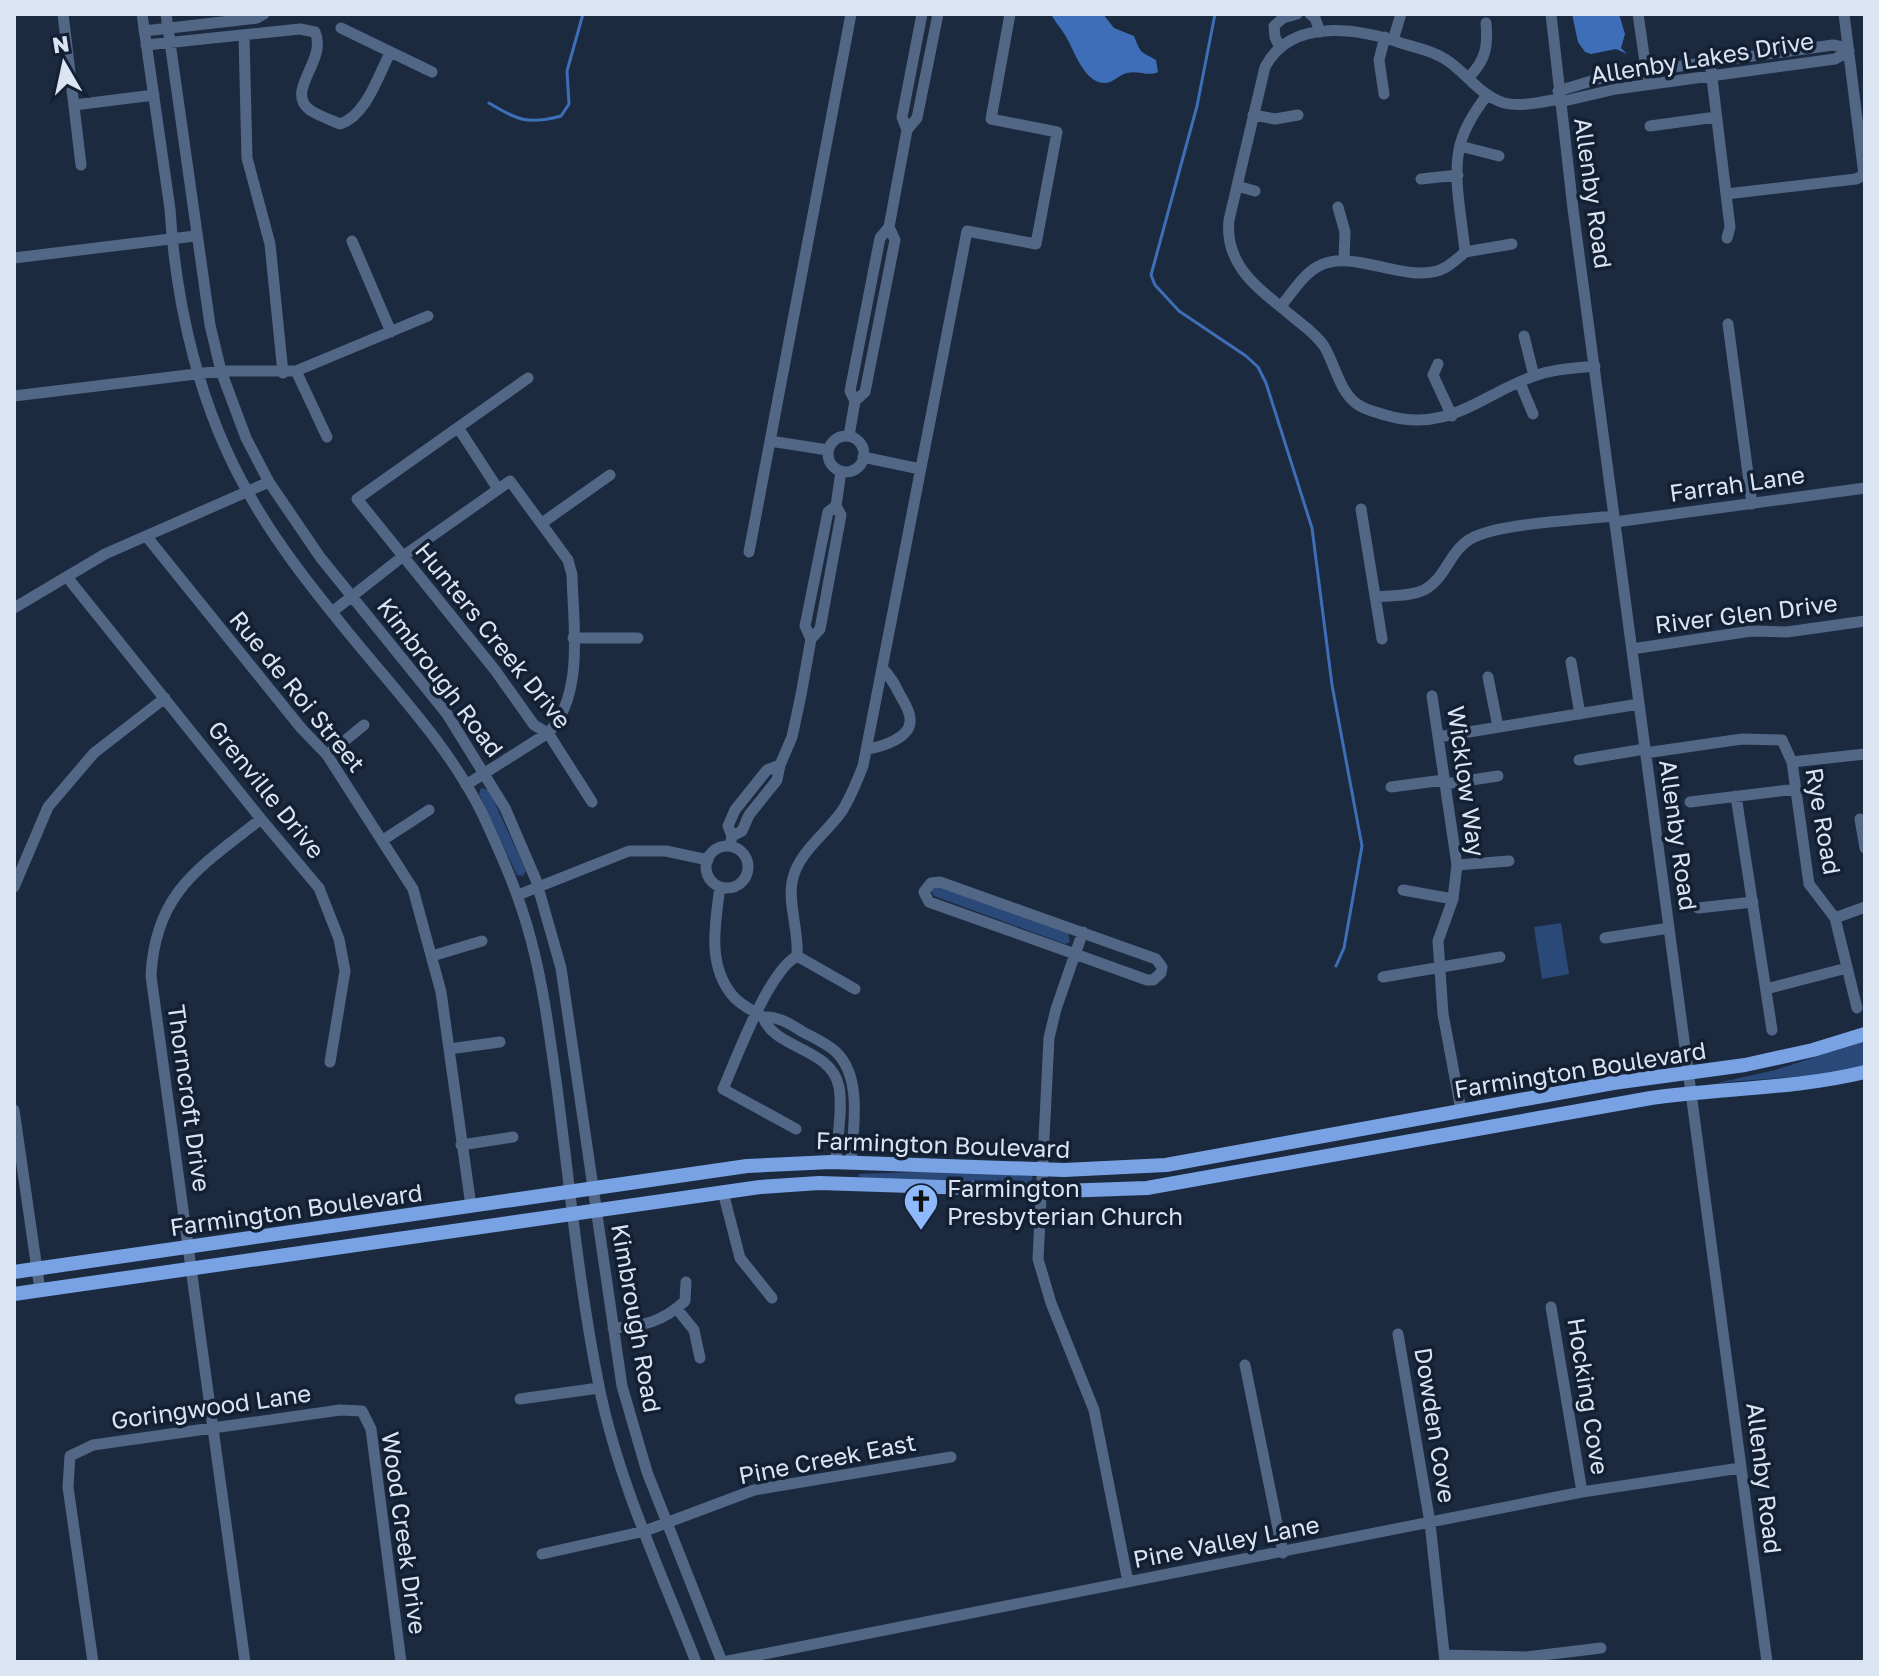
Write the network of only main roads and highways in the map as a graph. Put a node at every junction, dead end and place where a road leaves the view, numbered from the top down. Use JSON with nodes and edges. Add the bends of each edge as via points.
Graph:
{"nodes":[{"id":1,"x":1865,"y":1034,"type":"edge"},
{"id":2,"x":1865,"y":1072,"type":"edge"},
{"id":3,"x":1690,"y":1084,"type":"junction"},
{"id":4,"x":1463,"y":1121,"type":"junction"},
{"id":5,"x":846,"y":1171,"type":"junction"},
{"id":6,"x":14,"y":1272,"type":"edge"},
{"id":7,"x":14,"y":1294,"type":"edge"}],
"edges":[{"from":1,"to":3,"type":"main road","name":"Farmington Boulevard"},
{"from":2,"to":3,"type":"main road","name":"Farmington Boulevard","via":[[1797,1085]]},
{"from":3,"to":4,"type":"main road","name":"Farmington Boulevard","via":[[1592,1109]]},
{"from":3,"to":4,"type":"main road","name":"Farmington Boulevard","via":[[1613,1083]]},
{"from":4,"to":5,"type":"main road","name":"Farmington Boulevard","via":[[1166,1165]]},
{"from":4,"to":5,"type":"main road","name":"Farmington Boulevard","via":[[1368,1150],[1147,1188],[1040,1191]]},
{"from":5,"to":6,"type":"main road","name":"Farmington Boulevard","via":[[747,1166]]},
{"from":5,"to":7,"type":"main road","name":"Farmington Boulevard","via":[[788,1184]]}]}
